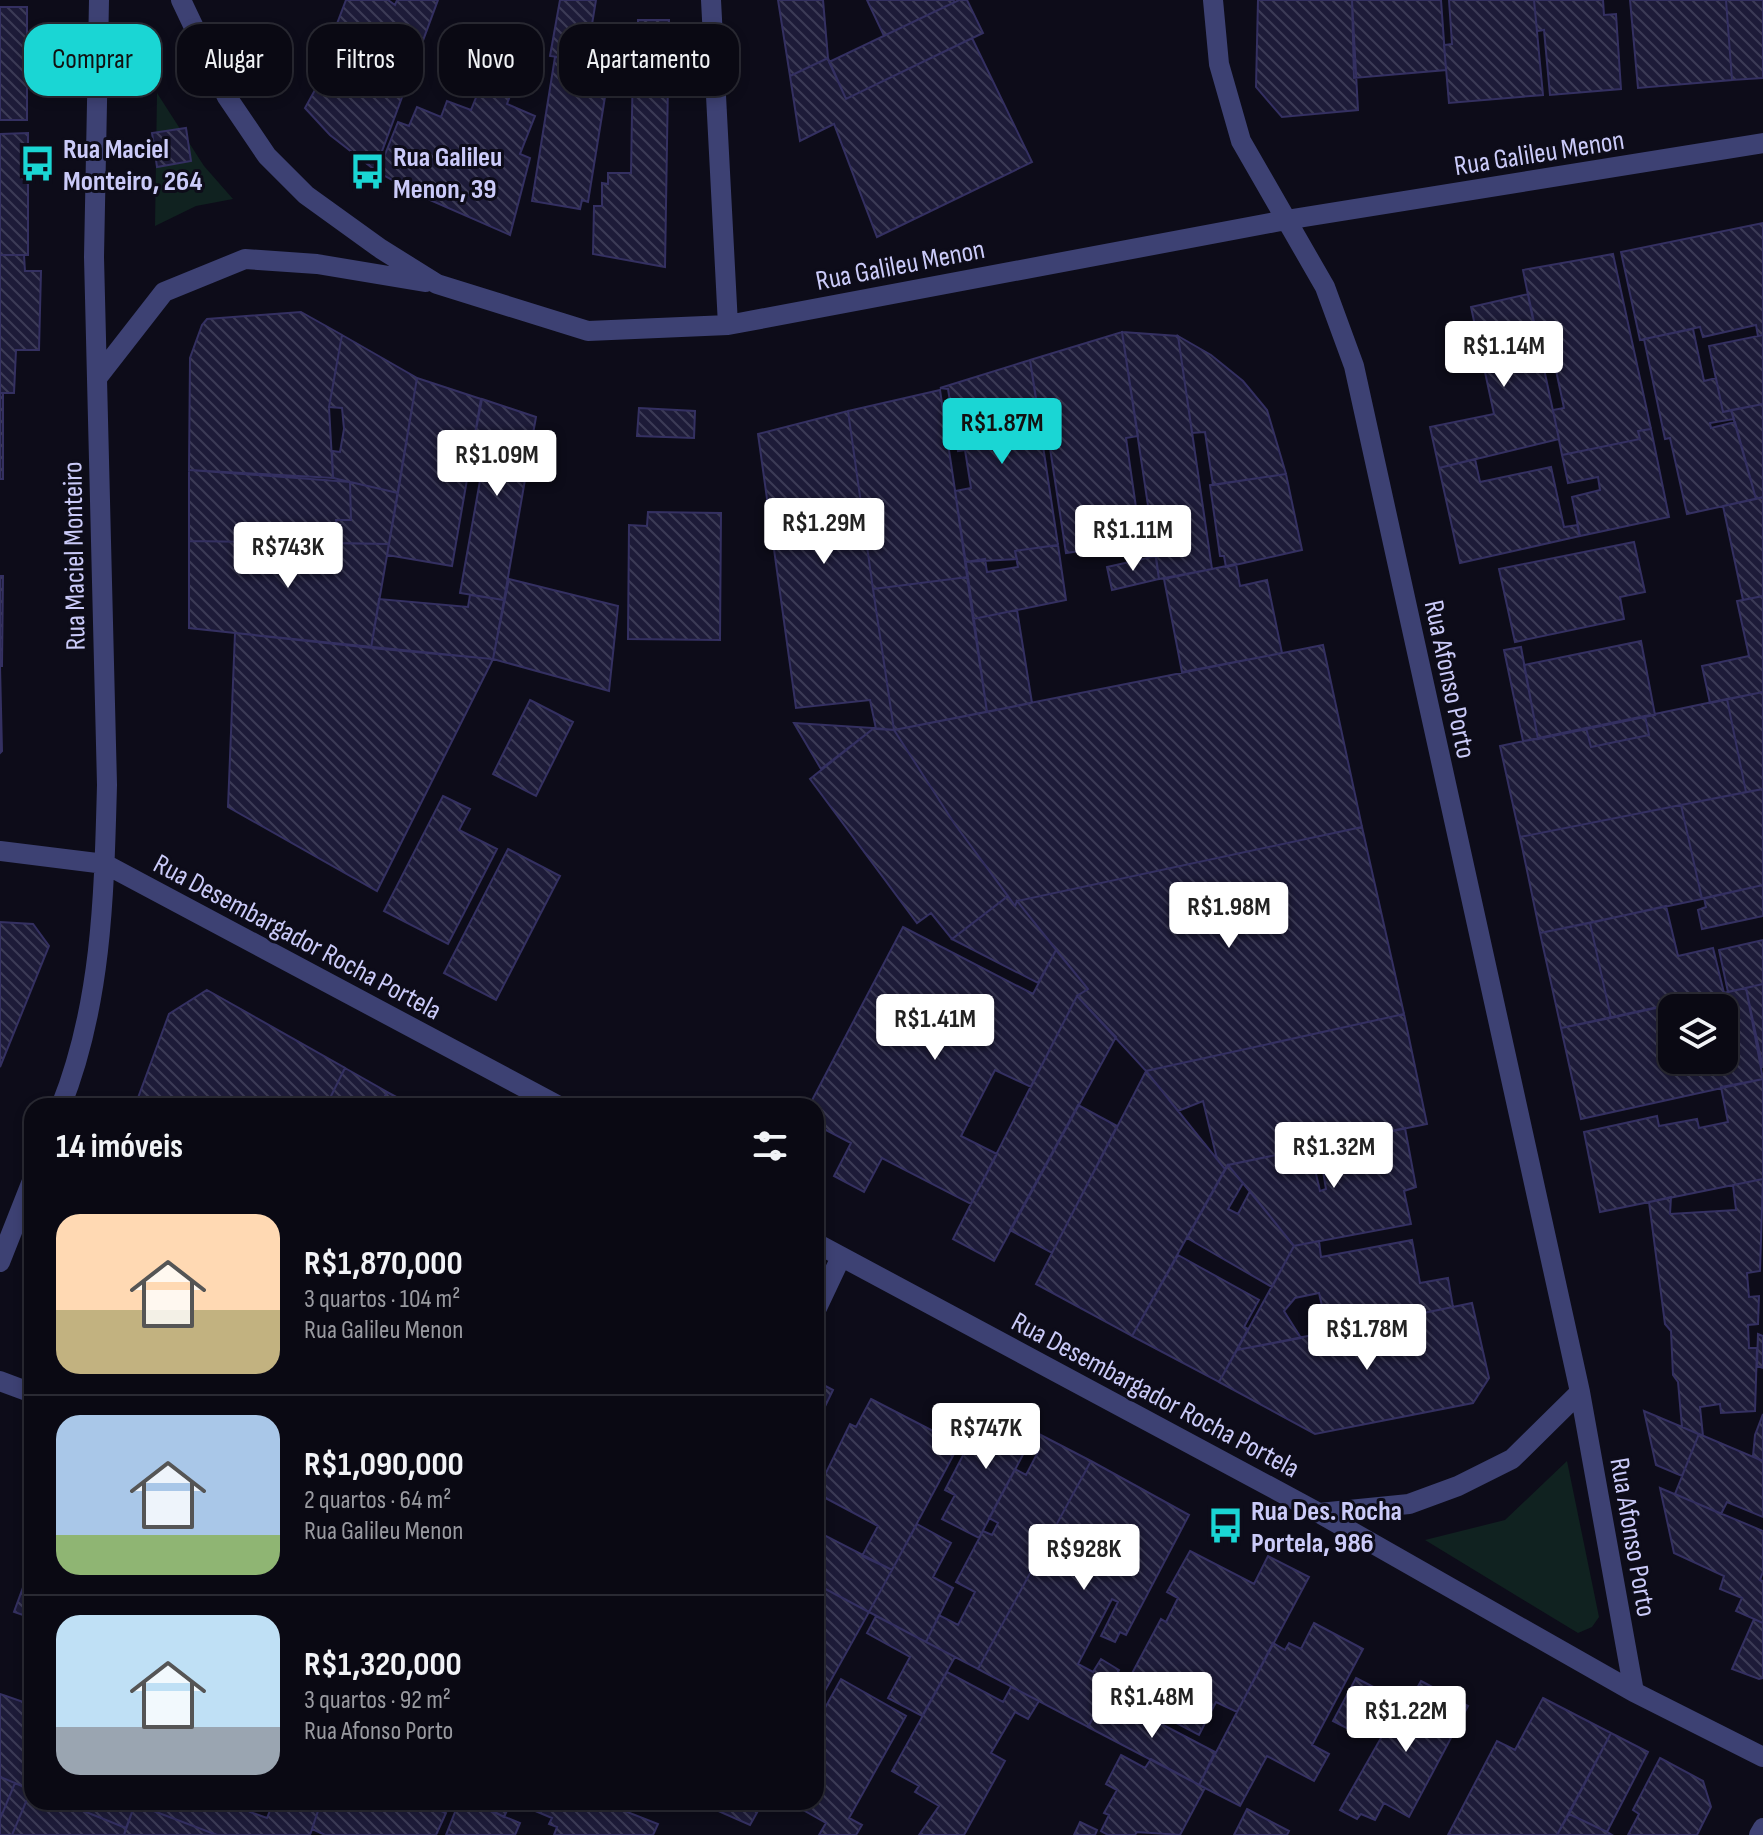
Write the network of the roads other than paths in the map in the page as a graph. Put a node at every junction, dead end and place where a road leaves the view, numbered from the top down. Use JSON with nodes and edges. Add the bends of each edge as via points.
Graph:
{"nodes":[{"id":1,"x":99,"y":0,"type":"edge"},
{"id":2,"x":181,"y":0,"type":"edge"},
{"id":3,"x":711,"y":0,"type":"edge"},
{"id":4,"x":1213,"y":0,"type":"edge"},
{"id":5,"x":1763,"y":143,"type":"edge"},
{"id":6,"x":1286,"y":220,"type":"junction"},
{"id":7,"x":437,"y":284,"type":"junction"},
{"id":8,"x":728,"y":325,"type":"junction"},
{"id":9,"x":97,"y":378,"type":"junction"},
{"id":10,"x":0,"y":851,"type":"edge"},
{"id":11,"x":105,"y":864,"type":"junction"},
{"id":12,"x":64,"y":1098,"type":"edge"},
{"id":13,"x":544,"y":1098,"type":"edge"},
{"id":14,"x":24,"y":1201,"type":"edge"},
{"id":15,"x":824,"y":1247,"type":"edge"},
{"id":16,"x":841,"y":1257,"type":"junction"},
{"id":17,"x":0,"y":1262,"type":"edge"},
{"id":18,"x":824,"y":1293,"type":"edge"},
{"id":19,"x":0,"y":1381,"type":"edge"},
{"id":20,"x":24,"y":1390,"type":"edge"},
{"id":21,"x":1580,"y":1392,"type":"junction"},
{"id":22,"x":1319,"y":1513,"type":"junction"},
{"id":23,"x":1634,"y":1692,"type":"junction"},
{"id":24,"x":1763,"y":1757,"type":"edge"},
{"id":25,"x":1763,"y":1828,"type":"edge"},
{"id":26,"x":1759,"y":1835,"type":"edge"}],
"edges":[{"from":1,"to":9,"type":"street","name":"Rua Maciel Monteiro"},
{"from":2,"to":7,"type":"street","name":"Rua Galileu Menon","via":[[227,97],[267,156],[306,195]]},
{"from":3,"to":8,"type":"street"},
{"from":4,"to":6,"type":"street","name":"Rua Afonso Porto","via":[[1219,64],[1241,141]]},
{"from":5,"to":6,"type":"street","name":"Rua Galileu Menon"},
{"from":6,"to":8,"type":"street","name":"Rua Galileu Menon"},
{"from":6,"to":21,"type":"street","name":"Rua Afonso Porto","via":[[1325,287],[1354,366]]},
{"from":7,"to":8,"type":"street","name":"Rua Galileu Menon","via":[[588,331]]},
{"from":7,"to":9,"type":"street","via":[[317,264],[245,259],[164,292]]},
{"from":9,"to":11,"type":"street","name":"Rua Maciel Monteiro"},
{"from":10,"to":11,"type":"street","name":"Rua Desembargador Rocha Portela"},
{"from":11,"to":12,"type":"street","name":"Rua Maciel Monteiro","via":[[99,966],[79,1062]]},
{"from":11,"to":13,"type":"street","name":"Rua Desembargador Rocha Portela"},
{"from":14,"to":17,"type":"street"},
{"from":15,"to":16,"type":"street","name":"Rua Desembargador Rocha Portela"},
{"from":16,"to":18,"type":"street"},
{"from":16,"to":22,"type":"street","name":"Rua Desembargador Rocha Portela"},
{"from":19,"to":20,"type":"street"},
{"from":21,"to":22,"type":"street","via":[[1512,1459],[1458,1486],[1409,1504]]},
{"from":21,"to":23,"type":"street","name":"Rua Afonso Porto"},
{"from":22,"to":23,"type":"street","name":"Rua Desembargador Rocha Portela"},
{"from":23,"to":24,"type":"street","name":"Rua Desembargador Rocha Portela"},
{"from":25,"to":26,"type":"street"}]}
